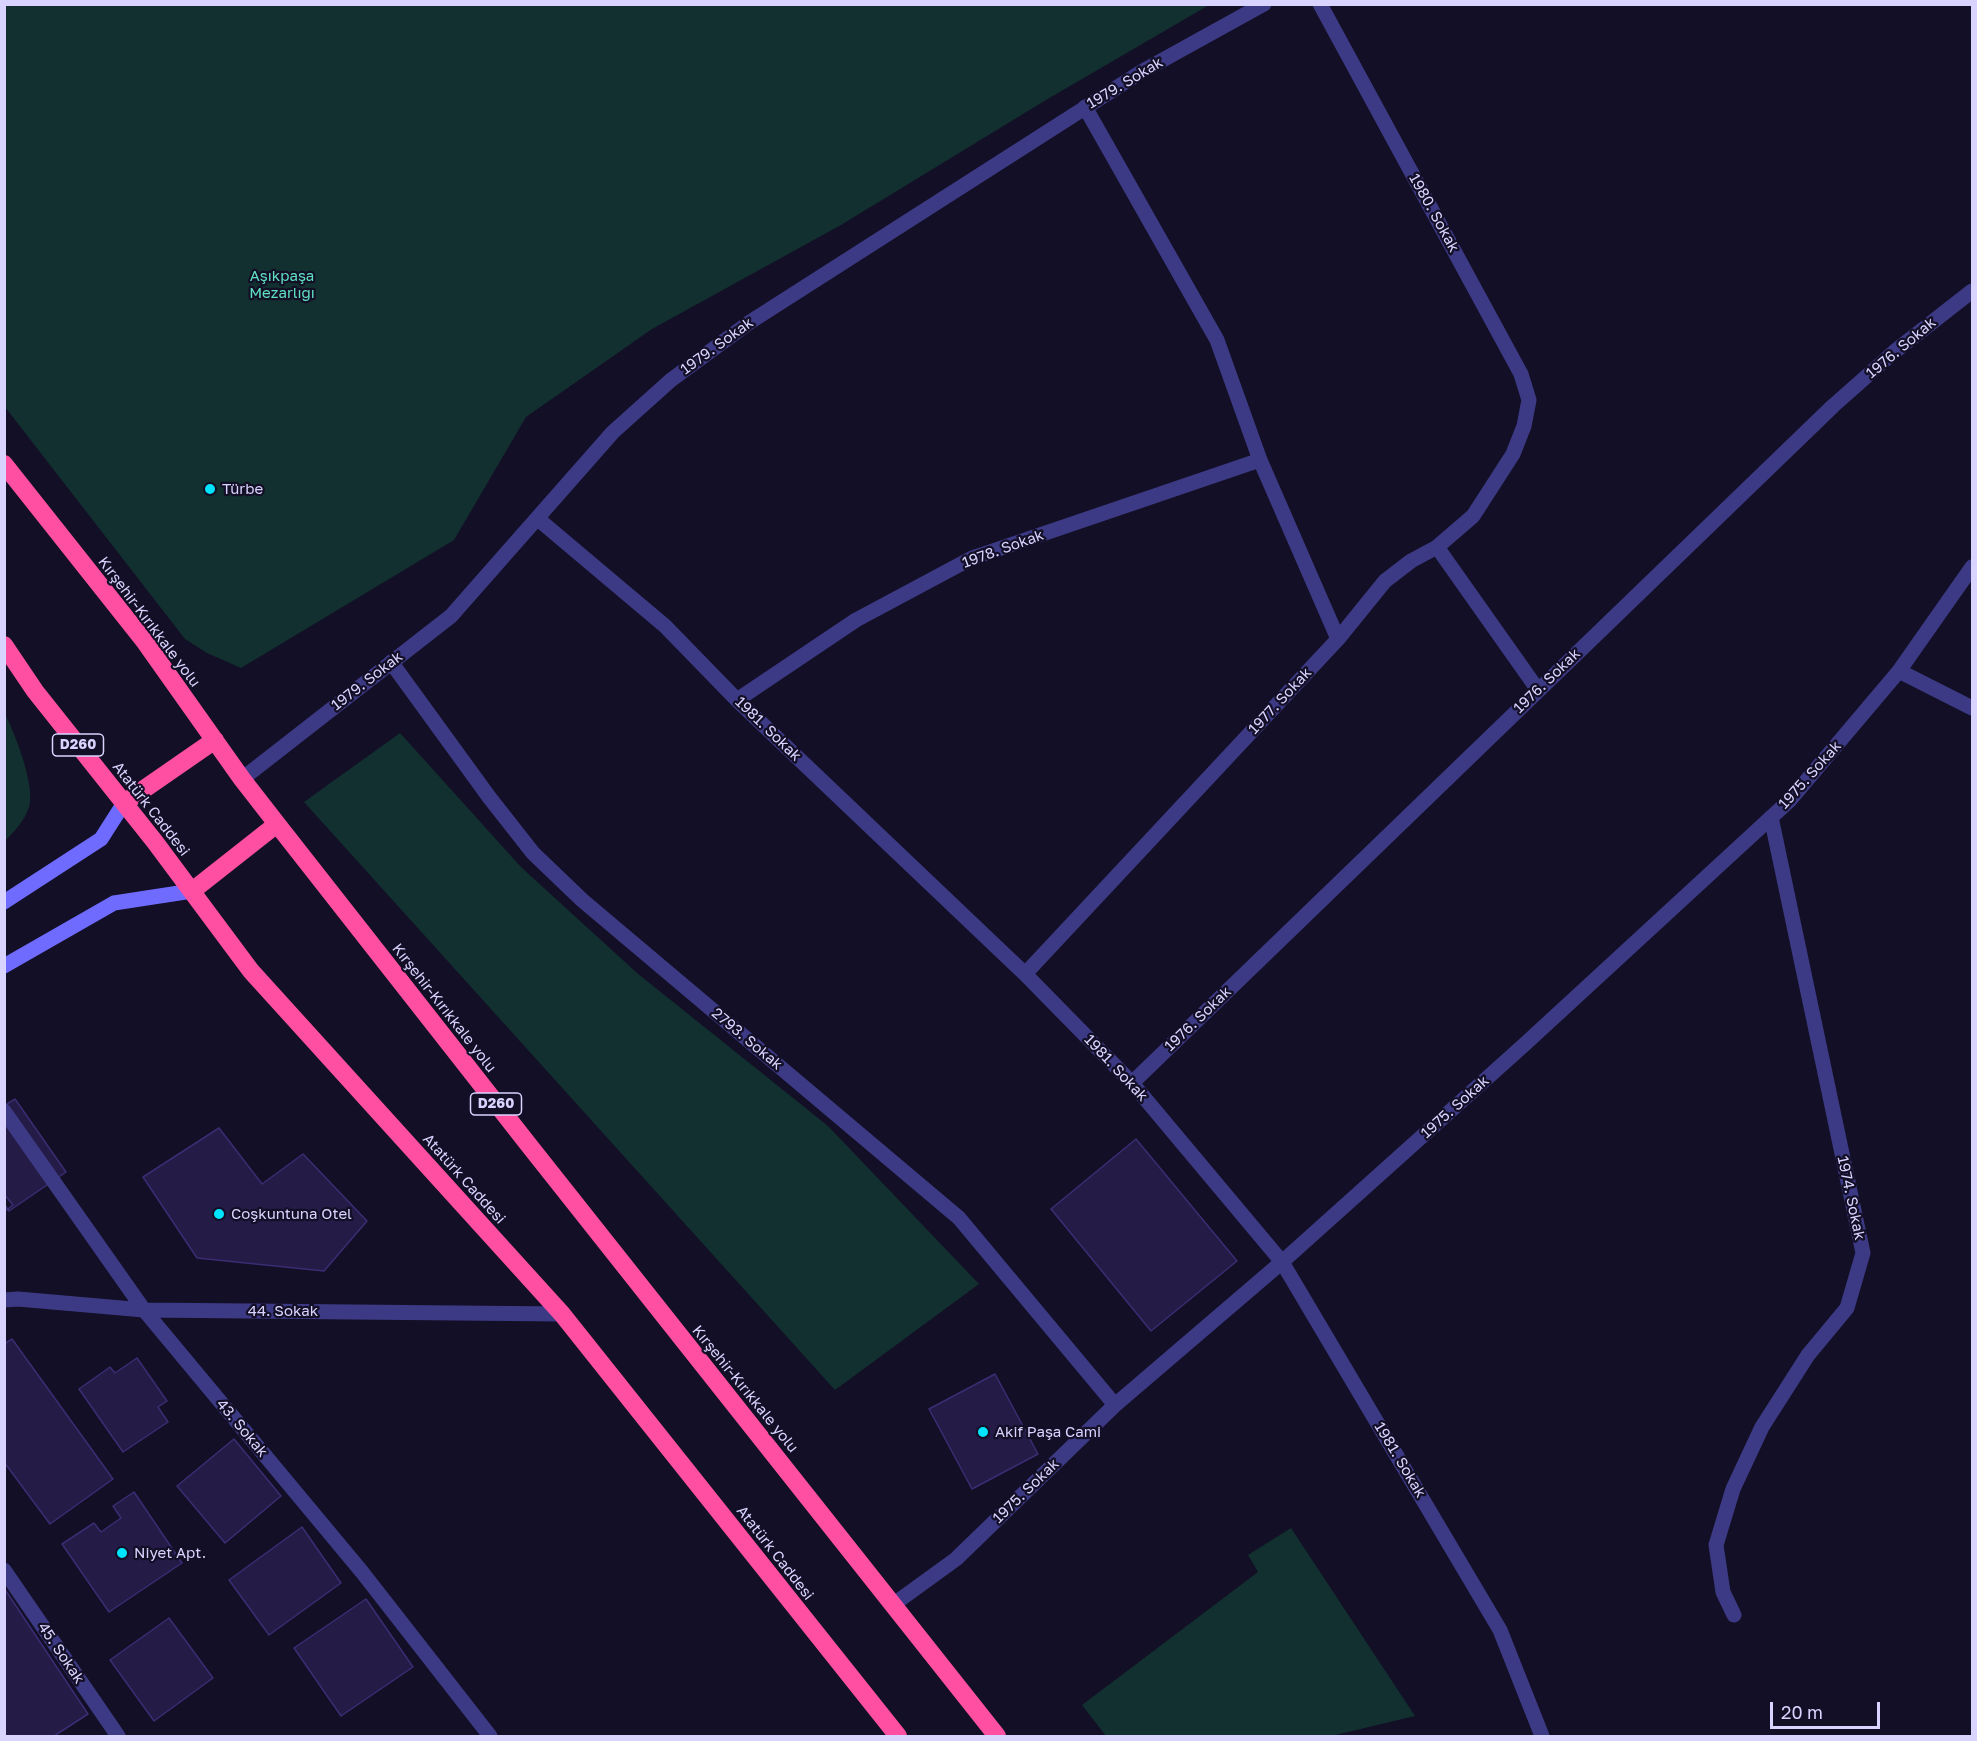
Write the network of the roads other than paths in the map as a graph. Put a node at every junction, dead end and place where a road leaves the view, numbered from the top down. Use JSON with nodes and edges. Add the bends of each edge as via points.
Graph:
{"nodes":[{"id":1,"x":1264,"y":4,"type":"edge"},
{"id":2,"x":1320,"y":4,"type":"edge"},
{"id":3,"x":1085,"y":107,"type":"junction"},
{"id":4,"x":1972,"y":291,"type":"edge"},
{"id":5,"x":1524,"y":426,"type":"joint"},
{"id":6,"x":1260,"y":460,"type":"junction"},
{"id":7,"x":4,"y":464,"type":"edge"},
{"id":8,"x":538,"y":519,"type":"junction"},
{"id":9,"x":1437,"y":547,"type":"junction"},
{"id":10,"x":1972,"y":567,"type":"edge"},
{"id":11,"x":1338,"y":639,"type":"junction"},
{"id":12,"x":4,"y":645,"type":"edge"},
{"id":13,"x":391,"y":662,"type":"junction"},
{"id":14,"x":1899,"y":671,"type":"junction"},
{"id":15,"x":1538,"y":690,"type":"junction"},
{"id":16,"x":737,"y":700,"type":"junction"},
{"id":17,"x":1972,"y":708,"type":"edge"},
{"id":18,"x":215,"y":740,"type":"junction"},
{"id":19,"x":243,"y":779,"type":"junction"},
{"id":20,"x":124,"y":803,"type":"junction"},
{"id":21,"x":1771,"y":817,"type":"junction"},
{"id":22,"x":277,"y":824,"type":"junction"},
{"id":23,"x":192,"y":891,"type":"junction"},
{"id":24,"x":4,"y":902,"type":"edge"},
{"id":25,"x":4,"y":966,"type":"edge"},
{"id":26,"x":1025,"y":974,"type":"junction"},
{"id":27,"x":1132,"y":1083,"type":"junction"},
{"id":28,"x":4,"y":1111,"type":"edge"},
{"id":29,"x":1282,"y":1262,"type":"junction"},
{"id":30,"x":4,"y":1300,"type":"edge"},
{"id":31,"x":144,"y":1310,"type":"junction"},
{"id":32,"x":562,"y":1314,"type":"junction"},
{"id":33,"x":1115,"y":1405,"type":"junction"},
{"id":34,"x":4,"y":1570,"type":"edge"},
{"id":35,"x":894,"y":1604,"type":"junction"},
{"id":36,"x":1734,"y":1615,"type":"dead end"},
{"id":37,"x":118,"y":1737,"type":"edge"},
{"id":38,"x":490,"y":1737,"type":"edge"},
{"id":39,"x":898,"y":1737,"type":"edge"},
{"id":40,"x":997,"y":1737,"type":"edge"},
{"id":41,"x":1542,"y":1737,"type":"edge"}],
"edges":[{"from":1,"to":3,"type":"street","name":"1979. Sokak"},
{"from":2,"to":5,"type":"street","name":"1980. Sokak","via":[[1521,374],[1529,400]]},
{"from":3,"to":6,"type":"street","via":[[1217,340]]},
{"from":3,"to":8,"type":"street","name":"1979. Sokak","via":[[750,322],[670,380],[613,432]]},
{"from":4,"to":15,"type":"street","name":"1976. Sokak","via":[[1833,406]]},
{"from":5,"to":9,"type":"street","name":"1977. Sokak","via":[[1513,454],[1473,516]]},
{"from":6,"to":11,"type":"street"},
{"from":6,"to":16,"type":"street","name":"1978. Sokak","via":[[972,558],[856,620]]},
{"from":7,"to":18,"type":"highway","name":"Kırşehir-Kırıkkale yolu","number":"D260","via":[[145,642]]},
{"from":8,"to":13,"type":"street","name":"1979. Sokak","via":[[451,616]]},
{"from":8,"to":16,"type":"street","name":"1981. Sokak","via":[[665,626]]},
{"from":9,"to":11,"type":"street","name":"1977. Sokak","via":[[1385,581]]},
{"from":9,"to":15,"type":"street"},
{"from":10,"to":14,"type":"street","name":"1975. Sokak"},
{"from":11,"to":26,"type":"street","name":"1977. Sokak"},
{"from":12,"to":20,"type":"highway","name":"Atatürk Caddesi","number":"D260","via":[[35,691]]},
{"from":13,"to":19,"type":"street","name":"1979. Sokak"},
{"from":13,"to":33,"type":"street","name":"2793. Sokak","via":[[533,853],[582,900],[959,1218]]},
{"from":14,"to":17,"type":"street"},
{"from":14,"to":21,"type":"street","name":"1975. Sokak","via":[[1790,800]]},
{"from":15,"to":27,"type":"street","name":"1976. Sokak"},
{"from":16,"to":26,"type":"street","name":"1981. Sokak"},
{"from":18,"to":19,"type":"highway","name":"Kırşehir-Kırıkkale yolu","number":"D260"},
{"from":18,"to":20,"type":"highway"},
{"from":19,"to":22,"type":"highway","name":"Kırşehir-Kırıkkale yolu","number":"D260"},
{"from":20,"to":23,"type":"highway","name":"Atatürk Caddesi","number":"D260"},
{"from":20,"to":24,"type":"main road","via":[[101,838]]},
{"from":21,"to":29,"type":"street","name":"1975. Sokak"},
{"from":21,"to":36,"type":"street","name":"1974. Sokak","via":[[1863,1253],[1847,1308],[1808,1355],[1762,1427],[1733,1489],[1716,1545],[1723,1592]]},
{"from":22,"to":23,"type":"highway"},
{"from":22,"to":35,"type":"highway","name":"Kırşehir-Kırıkkale yolu","number":"D260"},
{"from":23,"to":25,"type":"main road","via":[[114,903]]},
{"from":23,"to":32,"type":"highway","name":"Atatürk Caddesi","number":"D260","via":[[251,970]]},
{"from":26,"to":27,"type":"street","name":"1981. Sokak"},
{"from":27,"to":29,"type":"street","name":"1981. Sokak"},
{"from":28,"to":31,"type":"street","name":"43. Sokak"},
{"from":29,"to":33,"type":"street","name":"1975. Sokak"},
{"from":29,"to":41,"type":"street","name":"1981. Sokak","via":[[1500,1630]]},
{"from":30,"to":31,"type":"street","name":"44. Sokak"},
{"from":31,"to":32,"type":"street","name":"44. Sokak"},
{"from":31,"to":38,"type":"street","name":"43. Sokak","via":[[362,1572]]},
{"from":32,"to":39,"type":"highway","name":"Atatürk Caddesi","number":"D260"},
{"from":33,"to":35,"type":"street","name":"1975. Sokak","via":[[956,1559]]},
{"from":34,"to":37,"type":"street","name":"45. Sokak"},
{"from":35,"to":40,"type":"highway","name":"Kırşehir-Kırıkkale yolu","number":"D260"}]}
